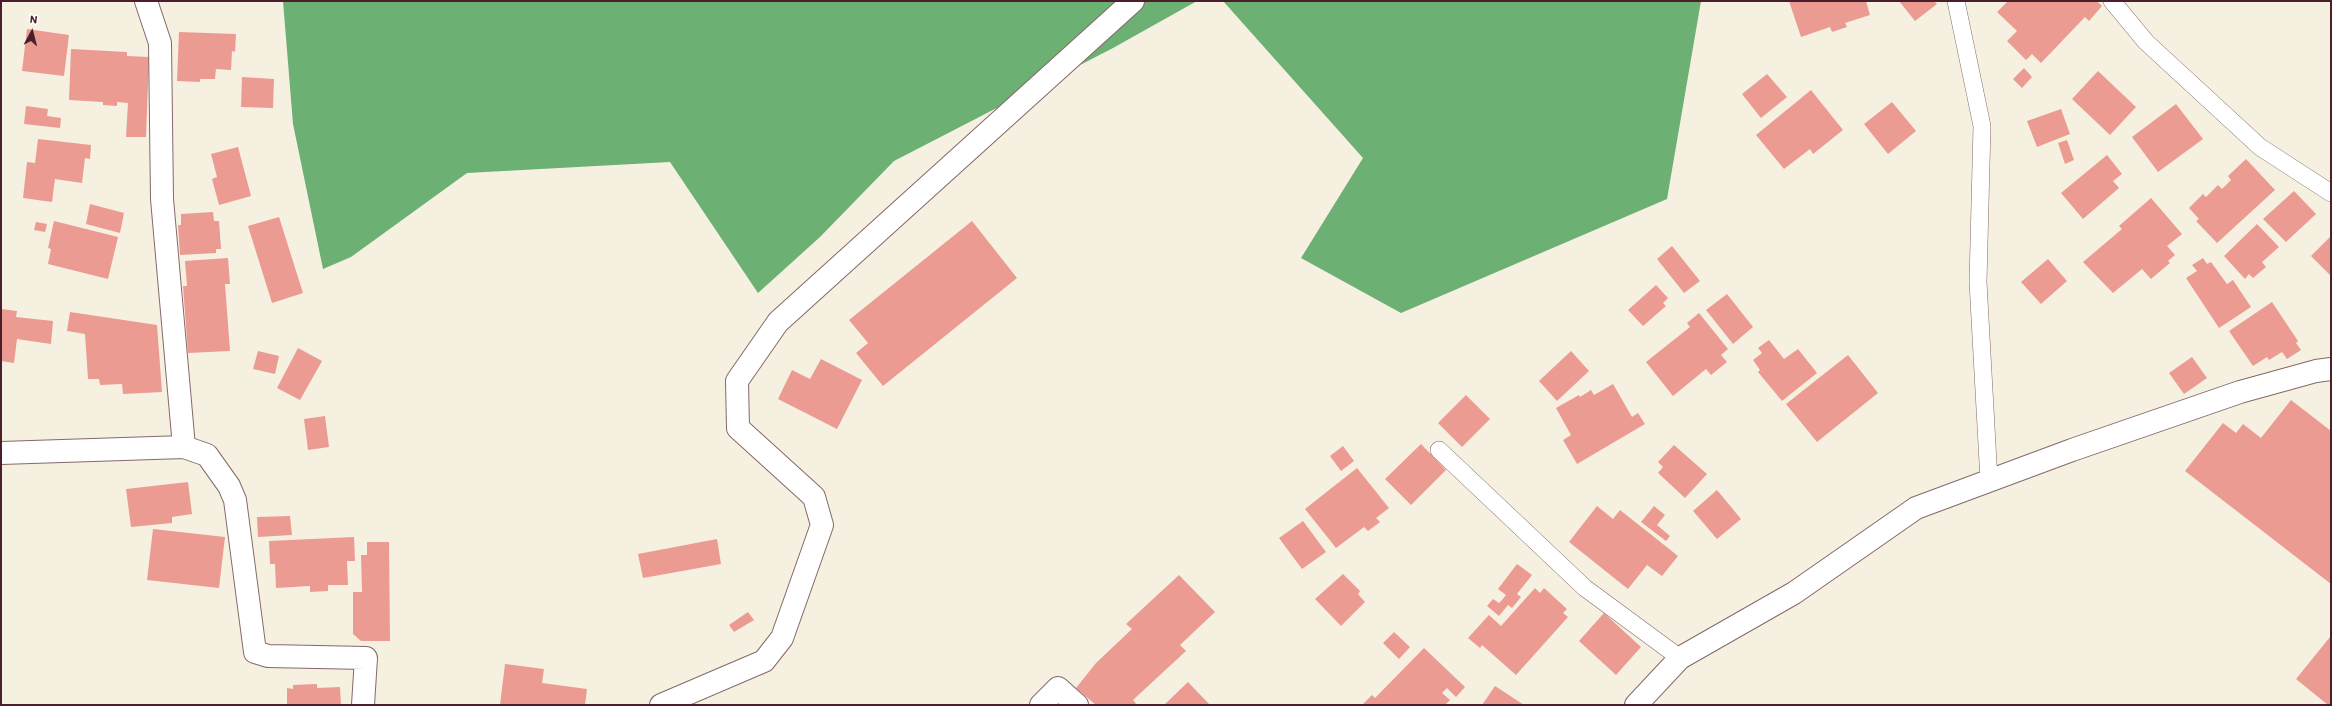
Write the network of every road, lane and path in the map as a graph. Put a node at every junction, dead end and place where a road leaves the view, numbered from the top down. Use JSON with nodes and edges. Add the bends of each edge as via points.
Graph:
{"nodes":[{"id":1,"x":146,"y":1,"type":"edge"},
{"id":2,"x":1133,"y":1,"type":"edge"},
{"id":3,"x":1956,"y":1,"type":"edge"},
{"id":4,"x":2112,"y":1,"type":"edge"},
{"id":5,"x":2331,"y":193,"type":"edge"},
{"id":6,"x":2331,"y":369,"type":"edge"},
{"id":7,"x":184,"y":447,"type":"junction"},
{"id":8,"x":1439,"y":450,"type":"dead end"},
{"id":9,"x":1,"y":453,"type":"edge"},
{"id":10,"x":1989,"y":481,"type":"junction"},
{"id":11,"x":1680,"y":658,"type":"junction"},
{"id":12,"x":363,"y":705,"type":"edge"},
{"id":13,"x":661,"y":705,"type":"edge"},
{"id":14,"x":1042,"y":705,"type":"edge"},
{"id":15,"x":1077,"y":705,"type":"edge"},
{"id":16,"x":1636,"y":705,"type":"edge"}],
"edges":[{"from":1,"to":7,"type":"street","via":[[160,43],[162,199]]},
{"from":2,"to":13,"type":"street","via":[[778,322],[738,381],[738,428],[814,498],[822,525],[782,638],[764,661]]},
{"from":3,"to":10,"type":"lane","via":[[1982,126],[1978,282]]},
{"from":4,"to":5,"type":"lane","via":[[2146,42],[2260,147]]},
{"from":6,"to":10,"type":"street","via":[[2240,392]]},
{"from":7,"to":9,"type":"street"},
{"from":7,"to":12,"type":"street","via":[[207,455],[229,486],[235,500],[255,652],[268,656],[366,658]]},
{"from":8,"to":11,"type":"lane","via":[[1585,588]]},
{"from":10,"to":11,"type":"street","via":[[1916,508],[1794,593]]},
{"from":11,"to":16,"type":"street"},
{"from":14,"to":15,"type":"street","via":[[1058,688]]}]}
